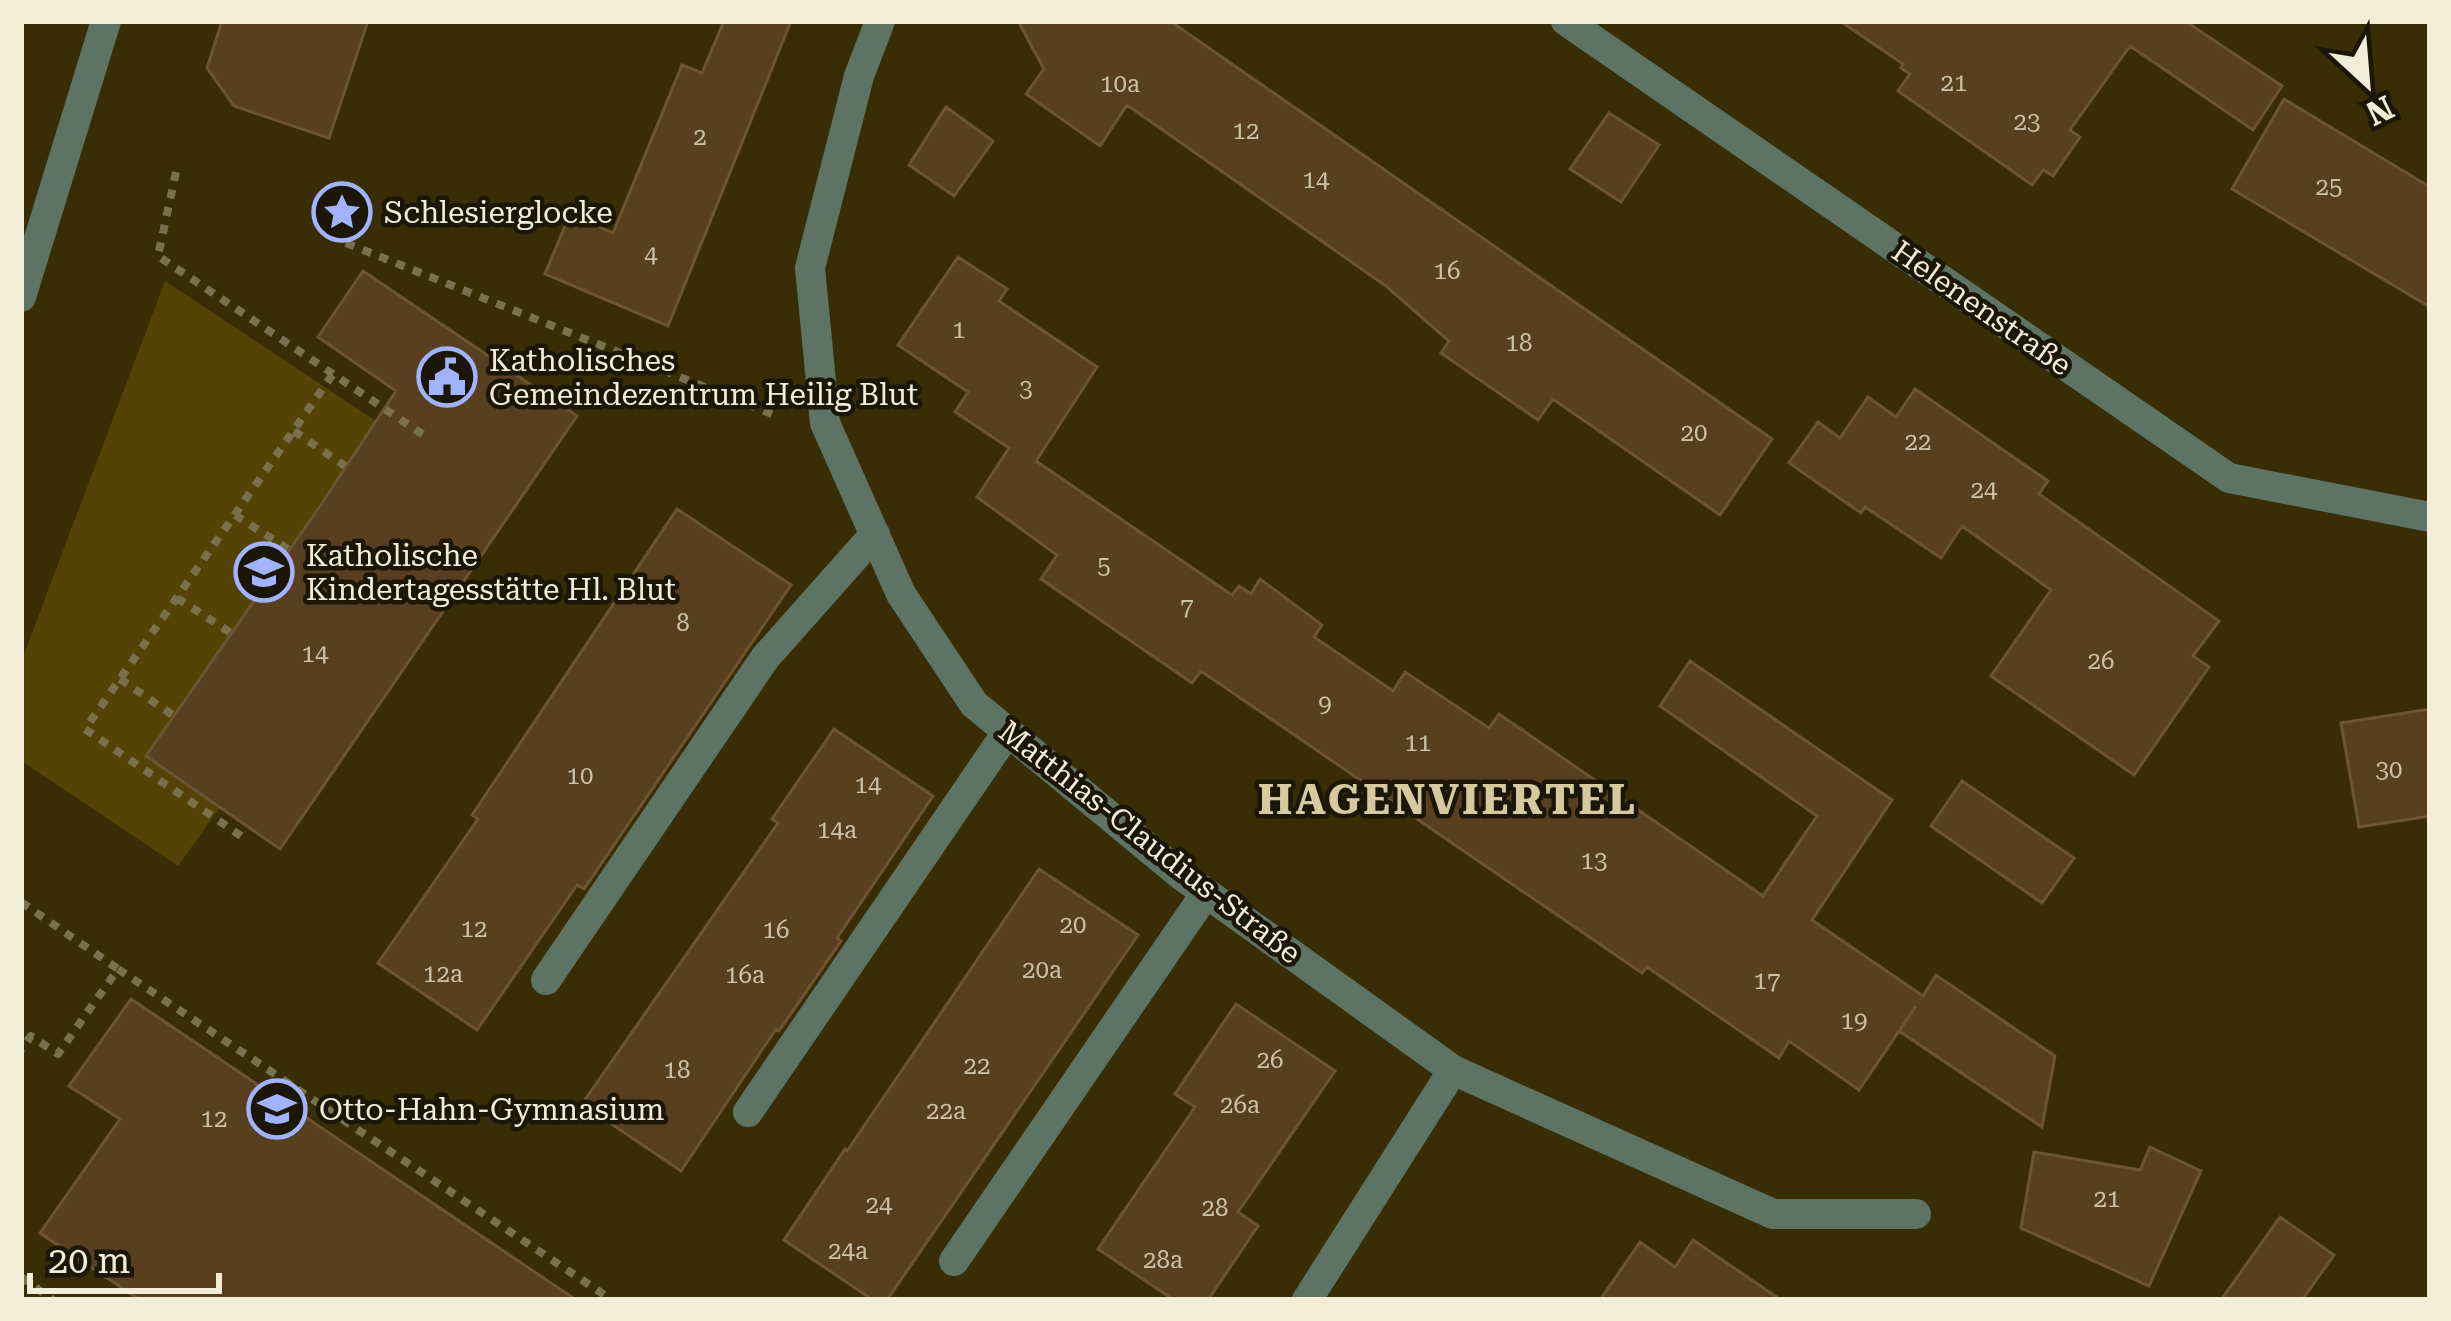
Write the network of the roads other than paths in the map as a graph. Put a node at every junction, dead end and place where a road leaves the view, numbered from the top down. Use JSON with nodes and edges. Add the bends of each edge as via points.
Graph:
{"nodes":[{"id":1,"x":106,"y":21,"type":"edge"},
{"id":2,"x":880,"y":21,"type":"edge"},
{"id":3,"x":1566,"y":21,"type":"edge"},
{"id":4,"x":21,"y":297,"type":"edge"},
{"id":5,"x":2430,"y":517,"type":"edge"},
{"id":6,"x":875,"y":534,"type":"junction"},
{"id":7,"x":1008,"y":731,"type":"junction"},
{"id":8,"x":1206,"y":893,"type":"junction"},
{"id":9,"x":546,"y":980,"type":"dead end"},
{"id":10,"x":1453,"y":1070,"type":"junction"},
{"id":11,"x":748,"y":1112,"type":"dead end"},
{"id":12,"x":1916,"y":1214,"type":"dead end"},
{"id":13,"x":955,"y":1261,"type":"dead end"},
{"id":14,"x":1307,"y":1300,"type":"edge"}],
"edges":[{"from":1,"to":4,"type":"street"},
{"from":2,"to":6,"type":"street","name":"Matthias-Claudius-Straße","via":[[810,268],[825,423]]},
{"from":3,"to":5,"type":"street","name":"Helenenstraße","via":[[2229,478]]},
{"from":6,"to":7,"type":"street","name":"Matthias-Claudius-Straße","via":[[902,593],[974,704]]},
{"from":6,"to":9,"type":"street","via":[[765,658]]},
{"from":7,"to":8,"type":"street","name":"Matthias-Claudius-Straße"},
{"from":7,"to":11,"type":"street"},
{"from":8,"to":10,"type":"street","name":"Matthias-Claudius-Straße"},
{"from":8,"to":13,"type":"street"},
{"from":10,"to":12,"type":"street","name":"Matthias-Claudius-Straße","via":[[1773,1214]]},
{"from":10,"to":14,"type":"street"}]}
